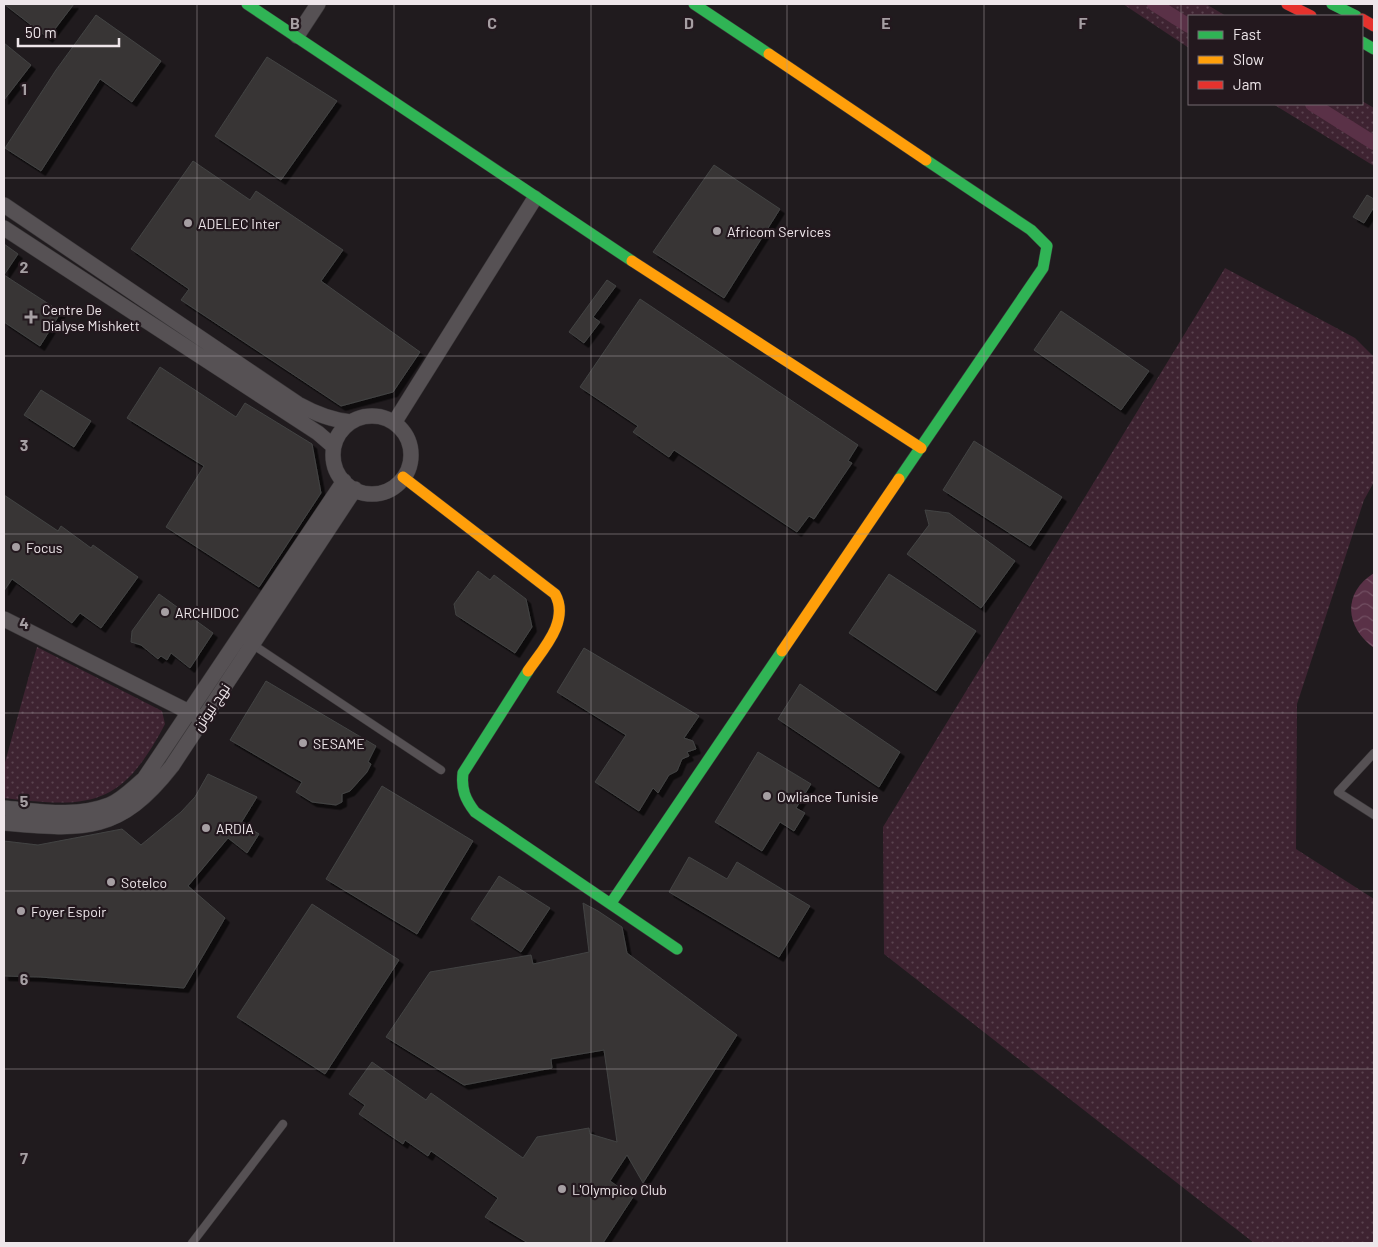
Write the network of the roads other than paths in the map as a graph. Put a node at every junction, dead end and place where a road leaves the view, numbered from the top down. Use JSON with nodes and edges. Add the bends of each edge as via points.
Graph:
{"nodes":[{"id":1,"x":247,"y":4,"type":"edge"},
{"id":2,"x":318,"y":4,"type":"edge"},
{"id":3,"x":694,"y":4,"type":"edge"},
{"id":4,"x":1287,"y":4,"type":"edge"},
{"id":5,"x":1332,"y":4,"type":"edge"},
{"id":6,"x":1309,"y":15,"type":"edge"},
{"id":7,"x":1354,"y":15,"type":"edge"},
{"id":8,"x":297,"y":36,"type":"junction"},
{"id":9,"x":1363,"y":43,"type":"edge"},
{"id":10,"x":1374,"y":49,"type":"edge"},
{"id":11,"x":535,"y":198,"type":"junction"},
{"id":12,"x":4,"y":204,"type":"edge"},
{"id":13,"x":4,"y":228,"type":"edge"},
{"id":14,"x":67,"y":248,"type":"junction"},
{"id":15,"x":58,"y":263,"type":"junction"},
{"id":16,"x":350,"y":422,"type":"junction"},
{"id":17,"x":394,"y":423,"type":"junction"},
{"id":18,"x":334,"y":446,"type":"junction"},
{"id":19,"x":920,"y":448,"type":"junction"},
{"id":20,"x":404,"y":477,"type":"junction"},
{"id":21,"x":349,"y":485,"type":"junction"},
{"id":22,"x":4,"y":619,"type":"edge"},
{"id":23,"x":252,"y":644,"type":"junction"},
{"id":24,"x":196,"y":716,"type":"junction"},
{"id":25,"x":1374,"y":753,"type":"edge"},
{"id":26,"x":441,"y":770,"type":"dead end"},
{"id":27,"x":121,"y":806,"type":"junction"},
{"id":28,"x":4,"y":808,"type":"edge"},
{"id":29,"x":1374,"y":815,"type":"edge"},
{"id":30,"x":4,"y":823,"type":"edge"},
{"id":31,"x":611,"y":903,"type":"junction"},
{"id":32,"x":677,"y":949,"type":"dead end"},
{"id":33,"x":283,"y":1124,"type":"dead end"},
{"id":34,"x":192,"y":1243,"type":"edge"}],
"edges":[{"from":1,"to":8,"type":"street"},
{"from":2,"to":8,"type":"street"},
{"from":3,"to":19,"type":"street","via":[[1031,230],[1047,246],[1043,268]]},
{"from":4,"to":6,"type":"street"},
{"from":5,"to":7,"type":"street"},
{"from":8,"to":11,"type":"street"},
{"from":9,"to":10,"type":"street"},
{"from":11,"to":17,"type":"street"},
{"from":11,"to":19,"type":"street"},
{"from":12,"to":14,"type":"street"},
{"from":13,"to":15,"type":"street"},
{"from":14,"to":15,"type":"street"},
{"from":14,"to":16,"type":"street","via":[[298,404],[336,421]]},
{"from":15,"to":18,"type":"street"},
{"from":16,"to":17,"type":"street","via":[[365,416],[380,417]]},
{"from":16,"to":18,"type":"street","via":[[340,432]]},
{"from":17,"to":20,"type":"street","via":[[410,448],[410,463]]},
{"from":18,"to":21,"type":"street","via":[[333,462]]},
{"from":19,"to":31,"type":"street"},
{"from":20,"to":21,"type":"street","via":[[392,488],[378,493],[363,493]]},
{"from":20,"to":31,"type":"street","via":[[555,594],[560,602],[558,625],[463,773],[461,786],[465,799],[475,812]]},
{"from":21,"to":23,"type":"street","name":"نهج نيوتن"},
{"from":21,"to":24,"type":"street","name":"نهج نيوتن"},
{"from":22,"to":24,"type":"street"},
{"from":23,"to":24,"type":"street","name":"نهج نيوتن"},
{"from":23,"to":26,"type":"lane"},
{"from":24,"to":27,"type":"street","name":"نهج نيوتن","via":[[154,789]]},
{"from":25,"to":29,"type":"lane","via":[[1338,792]]},
{"from":27,"to":28,"type":"street","name":"نهج نيوتن","via":[[67,812]]},
{"from":27,"to":30,"type":"street","name":"نهج نيوتن","via":[[116,818],[84,825],[47,827]]},
{"from":31,"to":32,"type":"street"},
{"from":33,"to":34,"type":"lane"}]}
